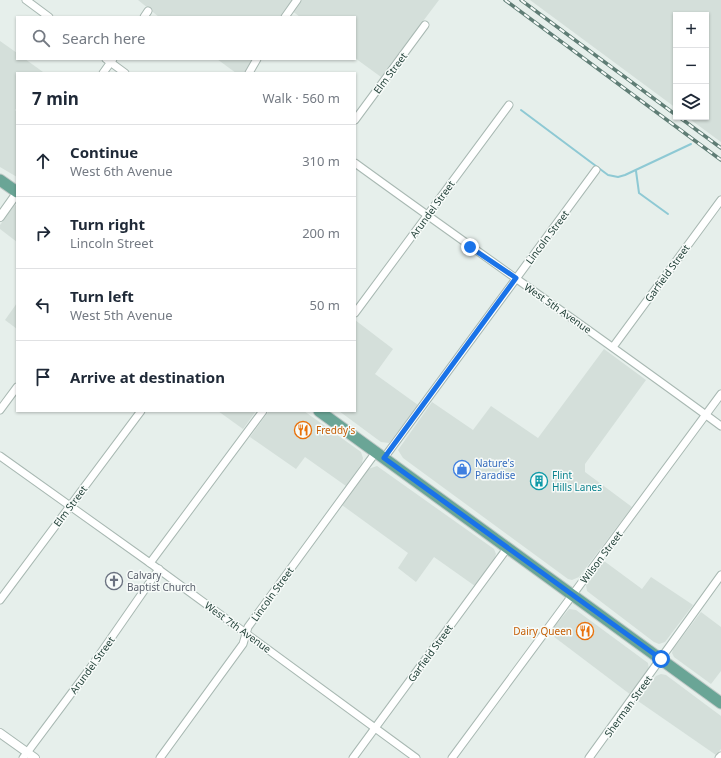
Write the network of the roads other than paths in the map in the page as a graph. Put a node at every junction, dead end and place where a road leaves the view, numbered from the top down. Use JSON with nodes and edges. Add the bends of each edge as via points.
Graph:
{"nodes":[{"id":1,"x":26,"y":0,"type":"edge"},
{"id":2,"x":297,"y":0,"type":"edge"},
{"id":3,"x":48,"y":16,"type":"edge"},
{"id":4,"x":286,"y":16,"type":"edge"},
{"id":5,"x":425,"y":25,"type":"dead end"},
{"id":6,"x":110,"y":60,"type":"edge"},
{"id":7,"x":256,"y":60,"type":"edge"},
{"id":8,"x":104,"y":72,"type":"edge"},
{"id":9,"x":124,"y":72,"type":"edge"},
{"id":10,"x":250,"y":72,"type":"edge"},
{"id":11,"x":509,"y":105,"type":"dead end"},
{"id":12,"x":356,"y":119,"type":"edge"},
{"id":13,"x":356,"y":164,"type":"edge"},
{"id":14,"x":596,"y":170,"type":"dead end"},
{"id":15,"x":0,"y":180,"type":"edge"},
{"id":16,"x":16,"y":192,"type":"edge"},
{"id":17,"x":16,"y":194,"type":"edge"},
{"id":18,"x":721,"y":200,"type":"edge"},
{"id":19,"x":427,"y":216,"type":"junction"},
{"id":20,"x":0,"y":218,"type":"edge"},
{"id":21,"x":516,"y":278,"type":"junction"},
{"id":22,"x":356,"y":312,"type":"edge"},
{"id":23,"x":613,"y":347,"type":"junction"},
{"id":24,"x":16,"y":388,"type":"edge"},
{"id":25,"x":721,"y":394,"type":"edge"},
{"id":26,"x":0,"y":410,"type":"edge"},
{"id":27,"x":140,"y":412,"type":"edge"},
{"id":28,"x":262,"y":412,"type":"edge"},
{"id":29,"x":320,"y":412,"type":"edge"},
{"id":30,"x":706,"y":415,"type":"junction"},
{"id":31,"x":721,"y":426,"type":"edge"},
{"id":32,"x":380,"y":455,"type":"junction"},
{"id":33,"x":0,"y":456,"type":"edge"},
{"id":34,"x":70,"y":505,"type":"junction"},
{"id":35,"x":508,"y":547,"type":"junction"},
{"id":36,"x":150,"y":563,"type":"junction"},
{"id":37,"x":159,"y":570,"type":"junction"},
{"id":38,"x":721,"y":575,"type":"edge"},
{"id":39,"x":573,"y":594,"type":"junction"},
{"id":40,"x":0,"y":600,"type":"edge"},
{"id":41,"x":246,"y":633,"type":"junction"},
{"id":42,"x":661,"y":659,"type":"junction"},
{"id":43,"x":721,"y":703,"type":"edge"},
{"id":44,"x":375,"y":728,"type":"junction"},
{"id":45,"x":0,"y":733,"type":"edge"},
{"id":46,"x":25,"y":755,"type":"edge"},
{"id":47,"x":35,"y":758,"type":"edge"},
{"id":48,"x":160,"y":758,"type":"edge"},
{"id":49,"x":353,"y":758,"type":"edge"},
{"id":50,"x":416,"y":758,"type":"edge"},
{"id":51,"x":452,"y":758,"type":"edge"},
{"id":52,"x":589,"y":758,"type":"edge"}],
"edges":[{"from":1,"to":3,"type":"street"},
{"from":2,"to":4,"type":"street"},
{"from":5,"to":12,"type":"street","name":"Elm Street"},
{"from":6,"to":8,"type":"street"},
{"from":6,"to":9,"type":"street"},
{"from":7,"to":10,"type":"street"},
{"from":11,"to":19,"type":"street","name":"Arundel Street"},
{"from":13,"to":19,"type":"street","name":"West 5th Avenue"},
{"from":14,"to":21,"type":"street","name":"Lincoln Street"},
{"from":15,"to":16,"type":"main road"},
{"from":17,"to":20,"type":"street"},
{"from":18,"to":23,"type":"street","name":"Garfield Street"},
{"from":19,"to":21,"type":"street","name":"West 5th Avenue"},
{"from":19,"to":22,"type":"street","name":"Arundel Street"},
{"from":21,"to":23,"type":"street","name":"West 5th Avenue"},
{"from":21,"to":32,"type":"street","name":"Lincoln Street"},
{"from":23,"to":30,"type":"street","name":"West 5th Avenue"},
{"from":24,"to":26,"type":"street"},
{"from":25,"to":30,"type":"street","name":"Wilson Street"},
{"from":27,"to":34,"type":"street","name":"Elm Street"},
{"from":28,"to":36,"type":"street"},
{"from":29,"to":32,"type":"main road"},
{"from":30,"to":31,"type":"street","name":"West 5th Avenue"},
{"from":30,"to":39,"type":"street","name":"Wilson Street"},
{"from":32,"to":35,"type":"main road"},
{"from":32,"to":41,"type":"street","name":"Lincoln Street","via":[[256,615]]},
{"from":33,"to":34,"type":"street","name":"West 7th Avenue"},
{"from":34,"to":36,"type":"street","name":"West 7th Avenue"},
{"from":34,"to":40,"type":"street","name":"Elm Street"},
{"from":35,"to":39,"type":"main road"},
{"from":35,"to":44,"type":"street","name":"Garfield Street"},
{"from":36,"to":37,"type":"street","name":"West 7th Avenue"},
{"from":37,"to":41,"type":"street","name":"West 7th Avenue"},
{"from":37,"to":46,"type":"street","name":"Arundel Street"},
{"from":38,"to":42,"type":"street","name":"Sherman Street"},
{"from":39,"to":42,"type":"main road"},
{"from":39,"to":51,"type":"street","name":"Wilson Street"},
{"from":41,"to":44,"type":"street","name":"West 7th Avenue"},
{"from":41,"to":48,"type":"street","name":"Lincoln Street","via":[[243,644]]},
{"from":42,"to":43,"type":"main road"},
{"from":42,"to":52,"type":"street","name":"Sherman Street"},
{"from":44,"to":49,"type":"street","name":"Garfield Street"},
{"from":44,"to":50,"type":"street","name":"West 7th Avenue"},
{"from":45,"to":46,"type":"street"},
{"from":46,"to":47,"type":"street"}]}
